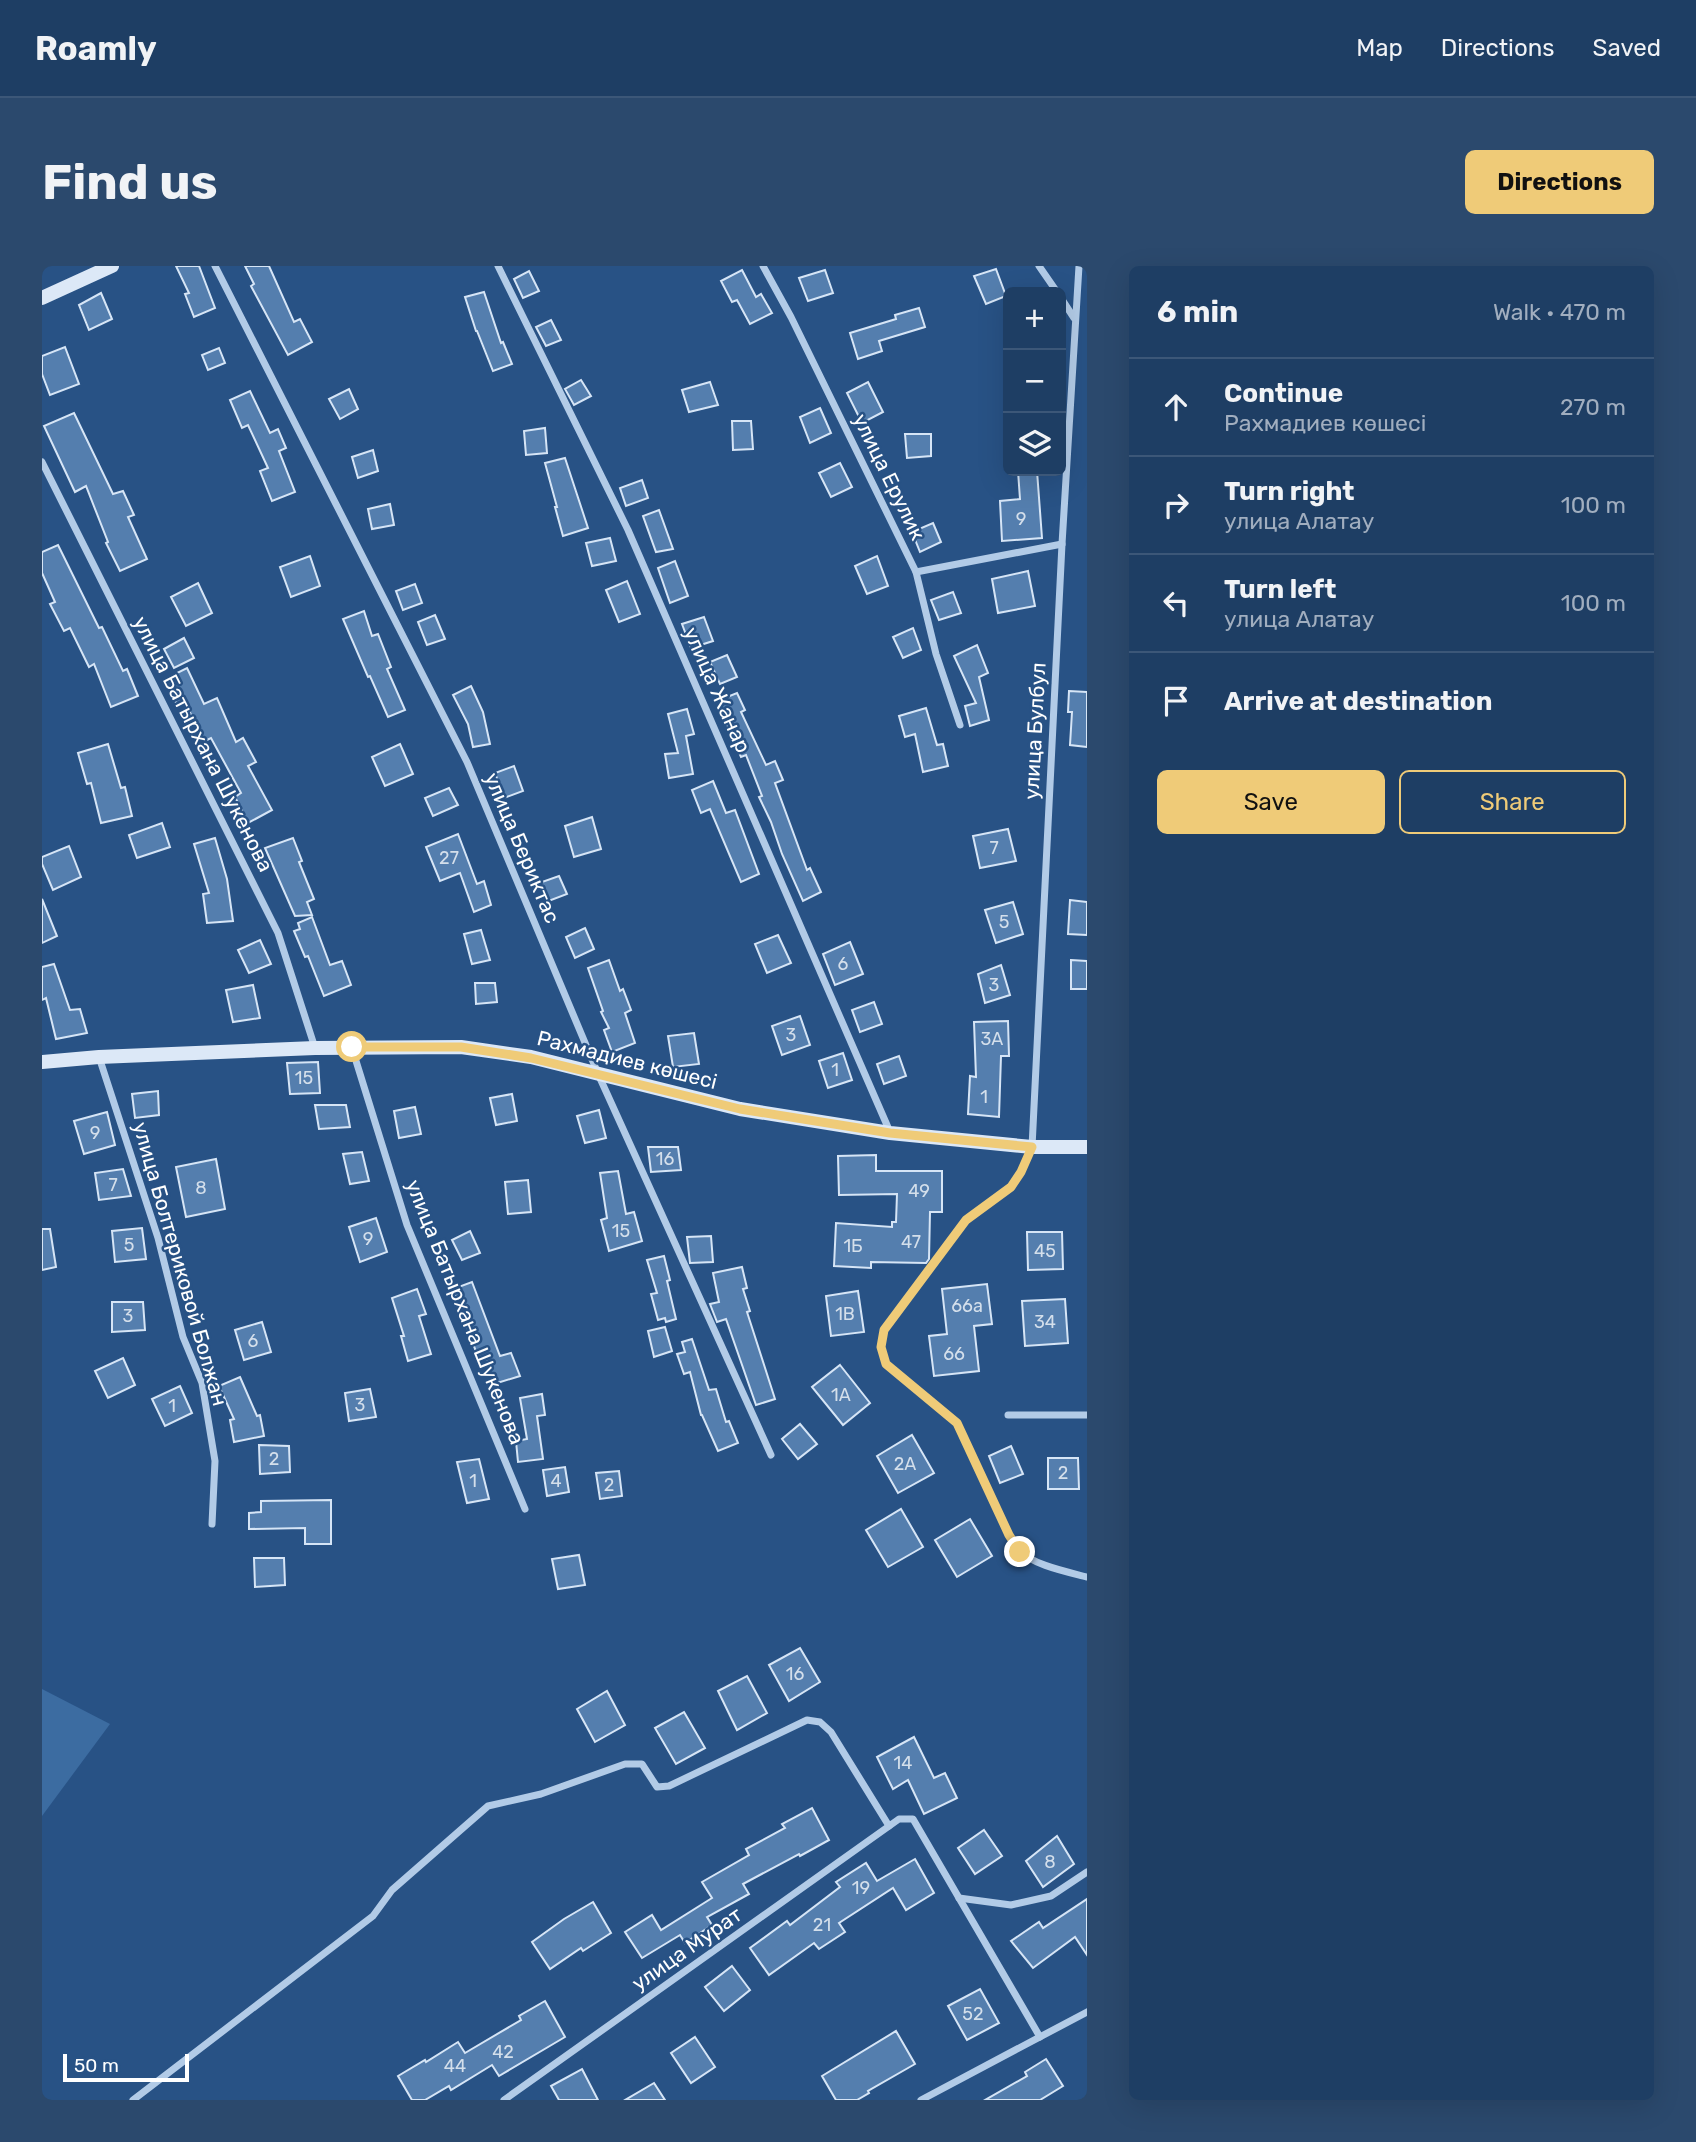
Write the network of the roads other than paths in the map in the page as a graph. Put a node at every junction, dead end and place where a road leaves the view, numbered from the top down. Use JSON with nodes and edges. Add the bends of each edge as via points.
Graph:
{"nodes":[{"id":1,"x":112,"y":266,"type":"edge"},
{"id":2,"x":215,"y":266,"type":"edge"},
{"id":3,"x":498,"y":266,"type":"edge"},
{"id":4,"x":763,"y":266,"type":"edge"},
{"id":5,"x":1039,"y":266,"type":"edge"},
{"id":6,"x":1079,"y":266,"type":"edge"},
{"id":7,"x":1054,"y":287,"type":"edge"},
{"id":8,"x":42,"y":298,"type":"edge"},
{"id":9,"x":1066,"y":306,"type":"edge"},
{"id":10,"x":1074,"y":318,"type":"junction"},
{"id":11,"x":42,"y":462,"type":"edge"},
{"id":12,"x":1062,"y":544,"type":"junction"},
{"id":13,"x":916,"y":572,"type":"junction"},
{"id":14,"x":960,"y":725,"type":"dead end"},
{"id":15,"x":352,"y":1047,"type":"junction"},
{"id":16,"x":315,"y":1048,"type":"junction"},
{"id":17,"x":99,"y":1058,"type":"junction"},
{"id":18,"x":42,"y":1062,"type":"edge"},
{"id":19,"x":599,"y":1076,"type":"junction"},
{"id":20,"x":890,"y":1133,"type":"junction"},
{"id":21,"x":1032,"y":1147,"type":"junction"},
{"id":22,"x":1087,"y":1147,"type":"edge"},
{"id":23,"x":1008,"y":1415,"type":"dead end"},
{"id":24,"x":1087,"y":1415,"type":"edge"},
{"id":25,"x":771,"y":1455,"type":"dead end"},
{"id":26,"x":525,"y":1509,"type":"dead end"},
{"id":27,"x":212,"y":1524,"type":"dead end"},
{"id":28,"x":1087,"y":1577,"type":"edge"},
{"id":29,"x":889,"y":1825,"type":"junction"},
{"id":30,"x":1087,"y":1872,"type":"edge"},
{"id":31,"x":959,"y":1898,"type":"junction"},
{"id":32,"x":1087,"y":2012,"type":"edge"},
{"id":33,"x":1040,"y":2037,"type":"junction"},
{"id":34,"x":134,"y":2100,"type":"edge"},
{"id":35,"x":504,"y":2100,"type":"edge"},
{"id":36,"x":921,"y":2100,"type":"edge"}],
"edges":[{"from":1,"to":8,"type":"street"},
{"from":2,"to":19,"type":"street","name":"улица Бериктас","via":[[467,762]]},
{"from":3,"to":20,"type":"street","name":"улица Жанар","via":[[628,530]]},
{"from":4,"to":13,"type":"street","name":"улица Ерулик"},
{"from":5,"to":7,"type":"street"},
{"from":6,"to":10,"type":"street","name":"улица Булбул"},
{"from":9,"to":10,"type":"street"},
{"from":10,"to":12,"type":"street","name":"улица Булбул"},
{"from":11,"to":16,"type":"street","name":"улица Батырхана Шукенова","via":[[278,933]]},
{"from":12,"to":13,"type":"street","name":"улица Ерулик"},
{"from":12,"to":21,"type":"street","name":"улица Булбул"},
{"from":13,"to":14,"type":"street"},
{"from":15,"to":16,"type":"street","name":"Рахмадиев көшесі"},
{"from":15,"to":19,"type":"street","name":"Рахмадиев көшесі","via":[[461,1047],[531,1058]]},
{"from":15,"to":26,"type":"street","name":"улица Батырхана Шукенова","via":[[407,1225]]},
{"from":16,"to":17,"type":"street","name":"Рахмадиев көшесі"},
{"from":17,"to":18,"type":"street","name":"Рахмадиев көшесі"},
{"from":17,"to":27,"type":"street","name":"улица Болтериковой Болжан","via":[[158,1238],[183,1337],[202,1383],[215,1461]]},
{"from":19,"to":20,"type":"street","name":"Рахмадиев көшесі","via":[[740,1109]]},
{"from":19,"to":25,"type":"street","name":"улица Бериктас"},
{"from":20,"to":21,"type":"street","name":"Рахмадиев көшесі"},
{"from":21,"to":22,"type":"street","name":"Рахмадиев көшесі"},
{"from":21,"to":28,"type":"street","via":[[1011,1187],[966,1220],[884,1330],[881,1347],[886,1364],[957,1423],[1020,1552]]},
{"from":23,"to":24,"type":"street"},
{"from":29,"to":31,"type":"street","via":[[913,1819]]},
{"from":29,"to":34,"type":"street","via":[[831,1732],[820,1722],[807,1720],[669,1786],[657,1787],[642,1764],[625,1764],[541,1794],[488,1806],[392,1890],[373,1916]]},
{"from":29,"to":35,"type":"street","name":"улица Мурат"},
{"from":30,"to":31,"type":"street","via":[[1051,1896],[1012,1905]]},
{"from":31,"to":33,"type":"street"},
{"from":32,"to":33,"type":"street"},
{"from":33,"to":36,"type":"street"}]}
